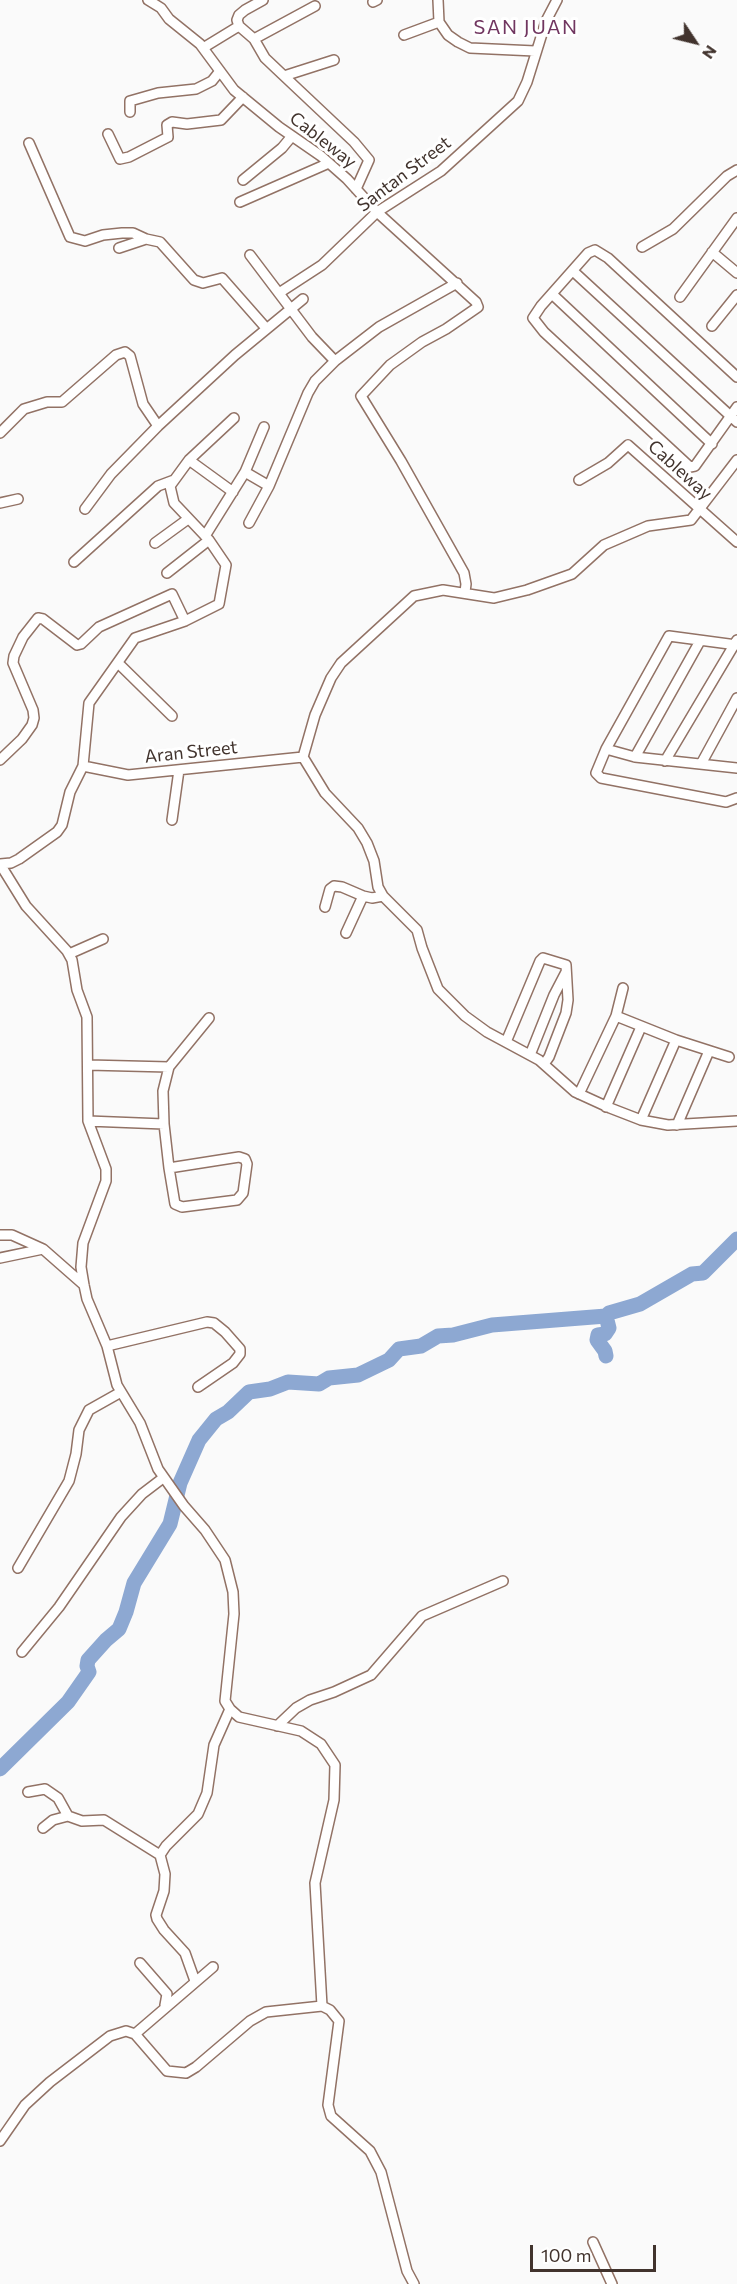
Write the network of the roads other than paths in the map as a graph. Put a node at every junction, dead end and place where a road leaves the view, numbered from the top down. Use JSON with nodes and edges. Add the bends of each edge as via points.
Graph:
{"nodes":[{"id":1,"x":147,"y":0,"type":"edge"},
{"id":2,"x":263,"y":0,"type":"edge"},
{"id":3,"x":438,"y":0,"type":"edge"},
{"id":4,"x":557,"y":0,"type":"edge"},
{"id":5,"x":315,"y":6,"type":"dead end"},
{"id":6,"x":439,"y":22,"type":"junction"},
{"id":7,"x":239,"y":27,"type":"junction"},
{"id":8,"x":404,"y":35,"type":"dead end"},
{"id":9,"x":254,"y":39,"type":"junction"},
{"id":10,"x":203,"y":48,"type":"junction"},
{"id":11,"x":535,"y":51,"type":"junction"},
{"id":12,"x":334,"y":60,"type":"dead end"},
{"id":13,"x":220,"y":71,"type":"junction"},
{"id":14,"x":284,"y":76,"type":"junction"},
{"id":15,"x":243,"y":97,"type":"junction"},
{"id":16,"x":130,"y":112,"type":"dead end"},
{"id":17,"x":108,"y":134,"type":"dead end"},
{"id":18,"x":292,"y":136,"type":"junction"},
{"id":19,"x":29,"y":143,"type":"dead end"},
{"id":20,"x":329,"y":163,"type":"junction"},
{"id":21,"x":737,"y":170,"type":"edge"},
{"id":22,"x":243,"y":180,"type":"dead end"},
{"id":23,"x":356,"y":189,"type":"junction"},
{"id":24,"x":240,"y":202,"type":"dead end"},
{"id":25,"x":377,"y":212,"type":"junction"},
{"id":26,"x":737,"y":218,"type":"edge"},
{"id":27,"x":146,"y":239,"type":"junction"},
{"id":28,"x":119,"y":248,"type":"dead end"},
{"id":29,"x":642,"y":248,"type":"dead end"},
{"id":30,"x":712,"y":252,"type":"junction"},
{"id":31,"x":250,"y":255,"type":"dead end"},
{"id":32,"x":573,"y":271,"type":"junction"},
{"id":33,"x":737,"y":273,"type":"edge"},
{"id":34,"x":457,"y":283,"type":"junction"},
{"id":35,"x":279,"y":293,"type":"junction"},
{"id":36,"x":552,"y":294,"type":"junction"},
{"id":37,"x":737,"y":295,"type":"edge"},
{"id":38,"x":680,"y":297,"type":"dead end"},
{"id":39,"x":303,"y":299,"type":"dead end"},
{"id":40,"x":290,"y":308,"type":"junction"},
{"id":41,"x":712,"y":326,"type":"dead end"},
{"id":42,"x":266,"y":328,"type":"junction"},
{"id":43,"x":335,"y":361,"type":"junction"},
{"id":44,"x":737,"y":377,"type":"edge"},
{"id":45,"x":737,"y":407,"type":"edge"},
{"id":46,"x":234,"y":418,"type":"dead end"},
{"id":47,"x":734,"y":419,"type":"edge"},
{"id":48,"x":158,"y":426,"type":"junction"},
{"id":49,"x":264,"y":427,"type":"dead end"},
{"id":50,"x":0,"y":433,"type":"edge"},
{"id":51,"x":712,"y":444,"type":"junction"},
{"id":52,"x":189,"y":460,"type":"junction"},
{"id":53,"x":737,"y":460,"type":"edge"},
{"id":54,"x":245,"y":472,"type":"junction"},
{"id":55,"x":174,"y":480,"type":"junction"},
{"id":56,"x":579,"y":480,"type":"dead end"},
{"id":57,"x":269,"y":486,"type":"junction"},
{"id":58,"x":232,"y":492,"type":"junction"},
{"id":59,"x":18,"y":499,"type":"dead end"},
{"id":60,"x":0,"y":503,"type":"edge"},
{"id":61,"x":85,"y":509,"type":"dead end"},
{"id":62,"x":700,"y":510,"type":"junction"},
{"id":63,"x":189,"y":519,"type":"junction"},
{"id":64,"x":249,"y":523,"type":"dead end"},
{"id":65,"x":207,"y":538,"type":"junction"},
{"id":66,"x":737,"y":542,"type":"edge"},
{"id":67,"x":154,"y":543,"type":"dead end"},
{"id":68,"x":74,"y":562,"type":"dead end"},
{"id":69,"x":167,"y":573,"type":"dead end"},
{"id":70,"x":465,"y":592,"type":"junction"},
{"id":71,"x":185,"y":621,"type":"junction"},
{"id":72,"x":700,"y":641,"type":"junction"},
{"id":73,"x":736,"y":643,"type":"edge"},
{"id":74,"x":118,"y":663,"type":"junction"},
{"id":75,"x":737,"y":698,"type":"edge"},
{"id":76,"x":172,"y":716,"type":"dead end"},
{"id":77,"x":606,"y":749,"type":"junction"},
{"id":78,"x":303,"y":757,"type":"junction"},
{"id":79,"x":635,"y":757,"type":"junction"},
{"id":80,"x":0,"y":760,"type":"edge"},
{"id":81,"x":665,"y":761,"type":"junction"},
{"id":82,"x":701,"y":764,"type":"junction"},
{"id":83,"x":83,"y":766,"type":"junction"},
{"id":84,"x":737,"y":768,"type":"edge"},
{"id":85,"x":179,"y":770,"type":"junction"},
{"id":86,"x":737,"y":798,"type":"edge"},
{"id":87,"x":172,"y":820,"type":"dead end"},
{"id":88,"x":0,"y":864,"type":"edge"},
{"id":89,"x":363,"y":896,"type":"junction"},
{"id":90,"x":383,"y":896,"type":"junction"},
{"id":91,"x":325,"y":907,"type":"dead end"},
{"id":92,"x":346,"y":933,"type":"dead end"},
{"id":93,"x":103,"y":939,"type":"dead end"},
{"id":94,"x":69,"y":954,"type":"junction"},
{"id":95,"x":567,"y":969,"type":"junction"},
{"id":96,"x":623,"y":988,"type":"dead end"},
{"id":97,"x":616,"y":1016,"type":"junction"},
{"id":98,"x":208,"y":1018,"type":"dead end"},
{"id":99,"x":642,"y":1027,"type":"junction"},
{"id":100,"x":676,"y":1040,"type":"junction"},
{"id":101,"x":506,"y":1042,"type":"junction"},
{"id":102,"x":709,"y":1051,"type":"junction"},
{"id":103,"x":530,"y":1055,"type":"junction"},
{"id":104,"x":729,"y":1056,"type":"dead end"},
{"id":105,"x":544,"y":1064,"type":"junction"},
{"id":106,"x":88,"y":1065,"type":"junction"},
{"id":107,"x":169,"y":1067,"type":"junction"},
{"id":108,"x":579,"y":1094,"type":"junction"},
{"id":109,"x":606,"y":1107,"type":"junction"},
{"id":110,"x":641,"y":1120,"type":"junction"},
{"id":111,"x":88,"y":1121,"type":"junction"},
{"id":112,"x":737,"y":1121,"type":"edge"},
{"id":113,"x":164,"y":1124,"type":"junction"},
{"id":114,"x":677,"y":1125,"type":"junction"},
{"id":115,"x":170,"y":1168,"type":"junction"},
{"id":116,"x":0,"y":1235,"type":"edge"},
{"id":117,"x":43,"y":1249,"type":"junction"},
{"id":118,"x":0,"y":1258,"type":"edge"},
{"id":119,"x":84,"y":1285,"type":"junction"},
{"id":120,"x":107,"y":1346,"type":"junction"},
{"id":121,"x":198,"y":1387,"type":"dead end"},
{"id":122,"x":122,"y":1392,"type":"junction"},
{"id":123,"x":165,"y":1481,"type":"junction"},
{"id":124,"x":18,"y":1568,"type":"dead end"},
{"id":125,"x":502,"y":1581,"type":"dead end"},
{"id":126,"x":22,"y":1652,"type":"dead end"},
{"id":127,"x":230,"y":1709,"type":"junction"},
{"id":128,"x":277,"y":1726,"type":"junction"},
{"id":129,"x":28,"y":1792,"type":"dead end"},
{"id":130,"x":68,"y":1816,"type":"junction"},
{"id":131,"x":44,"y":1828,"type":"dead end"},
{"id":132,"x":160,"y":1855,"type":"junction"},
{"id":133,"x":140,"y":1963,"type":"dead end"},
{"id":134,"x":213,"y":1967,"type":"dead end"},
{"id":135,"x":195,"y":1981,"type":"junction"},
{"id":136,"x":322,"y":2006,"type":"junction"},
{"id":137,"x":165,"y":2008,"type":"junction"},
{"id":138,"x":135,"y":2034,"type":"junction"},
{"id":139,"x":0,"y":2141,"type":"edge"},
{"id":140,"x":593,"y":2242,"type":"dead end"},
{"id":141,"x":414,"y":2284,"type":"edge"},
{"id":142,"x":612,"y":2284,"type":"edge"}],
"edges":[{"from":1,"to":10,"type":"street","name":"Cableway","via":[[161,8]]},
{"from":2,"to":7,"type":"street","via":[[239,15]]},
{"from":3,"to":6,"type":"street"},
{"from":4,"to":11,"type":"street","name":"Santan Street"},
{"from":5,"to":9,"type":"street"},
{"from":6,"to":8,"type":"street"},
{"from":6,"to":11,"type":"street","via":[[448,34],[470,48]]},
{"from":7,"to":9,"type":"street"},
{"from":7,"to":10,"type":"street"},
{"from":9,"to":14,"type":"street","via":[[265,58]]},
{"from":10,"to":13,"type":"street","name":"Cableway"},
{"from":11,"to":25,"type":"street","name":"Santan Street","via":[[518,101],[441,171]]},
{"from":12,"to":14,"type":"street"},
{"from":13,"to":15,"type":"street","name":"Cableway"},
{"from":13,"to":16,"type":"street","via":[[212,81],[196,89],[130,101]]},
{"from":14,"to":23,"type":"street","via":[[369,160]]},
{"from":15,"to":17,"type":"street","via":[[221,120],[172,122],[167,125],[168,137],[129,157],[120,159]]},
{"from":15,"to":18,"type":"street","name":"Cableway"},
{"from":18,"to":20,"type":"street","name":"Cableway"},
{"from":18,"to":22,"type":"street"},
{"from":19,"to":27,"type":"street","via":[[70,237],[85,241],[133,233]]},
{"from":20,"to":23,"type":"street","name":"Cableway"},
{"from":20,"to":24,"type":"street"},
{"from":21,"to":29,"type":"street","via":[[673,229]]},
{"from":23,"to":25,"type":"street","name":"Cableway"},
{"from":25,"to":34,"type":"street","name":"Cableway"},
{"from":25,"to":35,"type":"street","name":"Santan Street","via":[[322,265]]},
{"from":26,"to":30,"type":"street"},
{"from":27,"to":28,"type":"street"},
{"from":27,"to":42,"type":"street","via":[[160,242],[194,280],[203,283],[222,278]]},
{"from":30,"to":33,"type":"street"},
{"from":30,"to":38,"type":"street"},
{"from":31,"to":35,"type":"street"},
{"from":32,"to":36,"type":"street"},
{"from":32,"to":44,"type":"street","via":[[592,250],[601,253]]},
{"from":32,"to":47,"type":"street"},
{"from":34,"to":43,"type":"street","via":[[379,327]]},
{"from":34,"to":70,"type":"street","name":"Cableway","via":[[478,308],[390,365],[361,396],[464,573]]},
{"from":35,"to":40,"type":"street"},
{"from":36,"to":51,"type":"street"},
{"from":36,"to":51,"type":"street","via":[[533,318],[544,332],[690,467]]},
{"from":37,"to":41,"type":"street"},
{"from":39,"to":40,"type":"street"},
{"from":40,"to":42,"type":"street"},
{"from":40,"to":43,"type":"street"},
{"from":42,"to":48,"type":"street"},
{"from":43,"to":57,"type":"street","via":[[308,393]]},
{"from":45,"to":47,"type":"street"},
{"from":46,"to":52,"type":"street"},
{"from":47,"to":51,"type":"street"},
{"from":48,"to":50,"type":"street","via":[[143,404],[130,356],[125,352],[116,355],[62,402],[24,409]]},
{"from":48,"to":61,"type":"street","via":[[111,474]]},
{"from":49,"to":54,"type":"street"},
{"from":52,"to":55,"type":"street"},
{"from":52,"to":58,"type":"street"},
{"from":53,"to":62,"type":"street"},
{"from":54,"to":57,"type":"street"},
{"from":54,"to":58,"type":"street"},
{"from":55,"to":63,"type":"street","via":[[170,486],[174,503]]},
{"from":55,"to":68,"type":"street","via":[[158,486]]},
{"from":56,"to":62,"type":"street","name":"Cableway","via":[[608,464],[628,445]]},
{"from":57,"to":64,"type":"street"},
{"from":58,"to":65,"type":"street"},
{"from":59,"to":60,"type":"street"},
{"from":62,"to":66,"type":"street","name":"Cableway"},
{"from":62,"to":70,"type":"street","via":[[692,520],[648,526],[604,545],[572,574],[535,587],[494,598]]},
{"from":63,"to":65,"type":"street"},
{"from":63,"to":67,"type":"street"},
{"from":65,"to":69,"type":"street"},
{"from":65,"to":71,"type":"street","via":[[226,565],[219,604]]},
{"from":70,"to":78,"type":"street","via":[[443,590],[414,596],[341,663],[315,715]]},
{"from":71,"to":74,"type":"street","via":[[135,638]]},
{"from":71,"to":80,"type":"street","via":[[172,594],[99,627],[77,645],[38,618],[23,637],[13,663],[34,718],[22,739]]},
{"from":72,"to":73,"type":"street"},
{"from":72,"to":77,"type":"street","via":[[669,636]]},
{"from":72,"to":79,"type":"street"},
{"from":73,"to":81,"type":"street"},
{"from":74,"to":76,"type":"street"},
{"from":74,"to":83,"type":"street","via":[[89,703]]},
{"from":75,"to":82,"type":"street"},
{"from":77,"to":79,"type":"street"},
{"from":77,"to":86,"type":"street","via":[[596,773],[601,778],[726,802]]},
{"from":78,"to":85,"type":"street","name":"Aran Street"},
{"from":78,"to":90,"type":"street","via":[[325,793],[367,843]]},
{"from":79,"to":81,"type":"street"},
{"from":81,"to":82,"type":"street"},
{"from":82,"to":84,"type":"street"},
{"from":83,"to":85,"type":"street","name":"Aran Street","via":[[128,775]]},
{"from":83,"to":88,"type":"street","via":[[57,832],[19,859]]},
{"from":85,"to":87,"type":"street"},
{"from":88,"to":94,"type":"street","via":[[26,906]]},
{"from":89,"to":90,"type":"street"},
{"from":89,"to":91,"type":"street","via":[[334,886]]},
{"from":89,"to":92,"type":"street"},
{"from":90,"to":101,"type":"street","via":[[417,930],[438,989],[465,1016]]},
{"from":93,"to":94,"type":"street"},
{"from":94,"to":106,"type":"street","via":[[87,1017]]},
{"from":95,"to":101,"type":"street","via":[[566,965],[543,958],[540,961]]},
{"from":95,"to":103,"type":"street"},
{"from":95,"to":105,"type":"street","via":[[566,1013]]},
{"from":96,"to":97,"type":"street"},
{"from":97,"to":99,"type":"street"},
{"from":97,"to":108,"type":"street"},
{"from":98,"to":107,"type":"street"},
{"from":99,"to":100,"type":"street"},
{"from":99,"to":109,"type":"street"},
{"from":100,"to":102,"type":"street"},
{"from":100,"to":110,"type":"street"},
{"from":101,"to":103,"type":"street"},
{"from":102,"to":104,"type":"street"},
{"from":102,"to":114,"type":"street"},
{"from":103,"to":105,"type":"street"},
{"from":105,"to":108,"type":"street"},
{"from":106,"to":107,"type":"street"},
{"from":106,"to":111,"type":"street"},
{"from":107,"to":113,"type":"street","via":[[163,1091]]},
{"from":108,"to":109,"type":"street"},
{"from":109,"to":110,"type":"street"},
{"from":110,"to":114,"type":"street"},
{"from":111,"to":113,"type":"street"},
{"from":111,"to":119,"type":"street","via":[[106,1169],[106,1181],[83,1243]]},
{"from":112,"to":114,"type":"street"},
{"from":113,"to":115,"type":"street"},
{"from":115,"to":115,"type":"street","via":[[239,1157],[248,1164],[243,1193],[237,1200],[182,1207],[176,1204]]},
{"from":116,"to":117,"type":"street","via":[[12,1235]]},
{"from":117,"to":118,"type":"street"},
{"from":117,"to":119,"type":"street"},
{"from":119,"to":120,"type":"street"},
{"from":120,"to":121,"type":"street","via":[[214,1323],[240,1349],[240,1354]]},
{"from":120,"to":122,"type":"street"},
{"from":122,"to":123,"type":"street"},
{"from":122,"to":124,"type":"street","via":[[89,1410],[78,1430],[69,1481]]},
{"from":123,"to":126,"type":"street","via":[[142,1494],[121,1517],[59,1607]]},
{"from":123,"to":127,"type":"street","via":[[225,1560],[234,1614],[225,1701]]},
{"from":125,"to":128,"type":"street","via":[[422,1616],[371,1675],[310,1700]]},
{"from":127,"to":128,"type":"street","via":[[238,1717]]},
{"from":127,"to":132,"type":"street","via":[[214,1745],[207,1793],[198,1814]]},
{"from":128,"to":136,"type":"street","via":[[301,1731],[321,1744],[335,1765],[334,1800],[315,1883]]},
{"from":129,"to":130,"type":"street","via":[[45,1789],[58,1798]]},
{"from":130,"to":131,"type":"street","via":[[53,1820]]},
{"from":130,"to":132,"type":"street","via":[[82,1821],[104,1820]]},
{"from":132,"to":135,"type":"street","via":[[165,1874],[157,1919],[185,1953]]},
{"from":133,"to":137,"type":"street","via":[[167,1994]]},
{"from":134,"to":135,"type":"street"},
{"from":135,"to":137,"type":"street"},
{"from":136,"to":138,"type":"street","via":[[266,2012],[186,2073],[167,2072]]},
{"from":136,"to":141,"type":"street","via":[[339,2021],[328,2105],[331,2116],[370,2151],[381,2172]]},
{"from":137,"to":138,"type":"street"},
{"from":138,"to":139,"type":"street","via":[[126,2031],[110,2036],[50,2082],[25,2105]]},
{"from":140,"to":142,"type":"street"}]}
